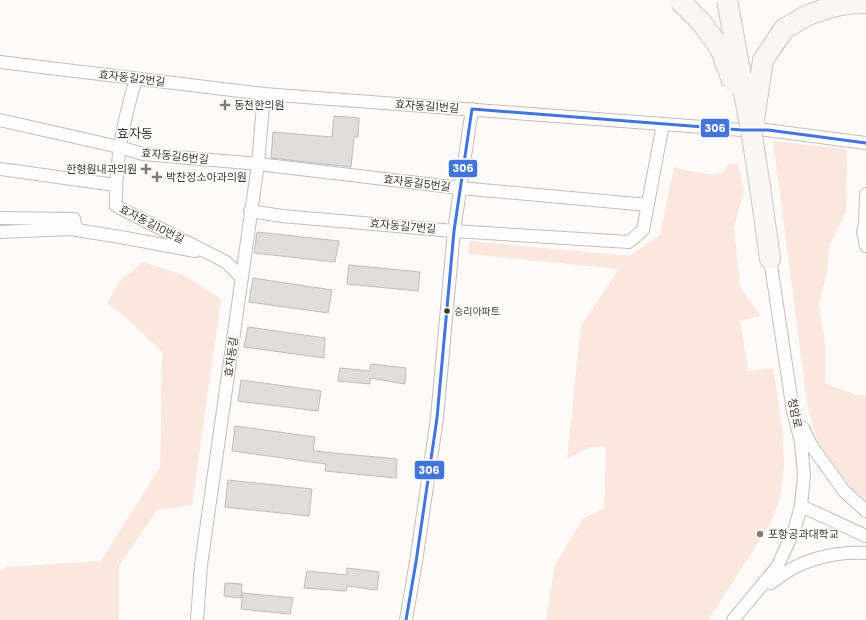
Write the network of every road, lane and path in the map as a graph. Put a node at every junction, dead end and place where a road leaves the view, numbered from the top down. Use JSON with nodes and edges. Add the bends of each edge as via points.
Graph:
{"nodes":[{"id":1,"x":679,"y":0,"type":"edge"},
{"id":2,"x":727,"y":0,"type":"edge"},
{"id":3,"x":866,"y":2,"type":"edge"},
{"id":4,"x":0,"y":62,"type":"edge"},
{"id":5,"x":136,"y":79,"type":"junction"},
{"id":6,"x":264,"y":94,"type":"junction"},
{"id":7,"x":472,"y":109,"type":"junction"},
{"id":8,"x":0,"y":120,"type":"edge"},
{"id":9,"x":663,"y":124,"type":"junction"},
{"id":10,"x":751,"y":132,"type":"junction"},
{"id":11,"x":866,"y":143,"type":"edge"},
{"id":12,"x":119,"y":147,"type":"junction"},
{"id":13,"x":258,"y":164,"type":"junction"},
{"id":14,"x":0,"y":169,"type":"edge"},
{"id":15,"x":116,"y":185,"type":"junction"},
{"id":16,"x":460,"y":188,"type":"junction"},
{"id":17,"x":866,"y":194,"type":"edge"},
{"id":18,"x":648,"y":205,"type":"junction"},
{"id":19,"x":250,"y":211,"type":"junction"},
{"id":20,"x":0,"y":218,"type":"edge"},
{"id":21,"x":76,"y":230,"type":"junction"},
{"id":22,"x":454,"y":230,"type":"junction"},
{"id":23,"x":0,"y":232,"type":"edge"},
{"id":24,"x":866,"y":246,"type":"edge"},
{"id":25,"x":210,"y":253,"type":"junction"},
{"id":26,"x":770,"y":259,"type":"joint"},
{"id":27,"x":242,"y":278,"type":"junction"},
{"id":28,"x":793,"y":411,"type":"junction"},
{"id":29,"x":801,"y":506,"type":"junction"},
{"id":30,"x":866,"y":510,"type":"edge"},
{"id":31,"x":866,"y":536,"type":"edge"},
{"id":32,"x":866,"y":553,"type":"edge"},
{"id":33,"x":747,"y":603,"type":"junction"},
{"id":34,"x":197,"y":620,"type":"edge"},
{"id":35,"x":406,"y":620,"type":"edge"},
{"id":36,"x":733,"y":620,"type":"edge"}],
"edges":[{"from":1,"to":10,"type":"main road","bridge":true,"via":[[701,22],[720,48]]},
{"from":2,"to":10,"type":"main road","bridge":true},
{"from":3,"to":10,"type":"main road","bridge":true,"via":[[831,7],[808,15],[784,29],[763,60]]},
{"from":4,"to":5,"type":"street","name":"효자동길2번길"},
{"from":5,"to":6,"type":"street","name":"효자동길2번길"},
{"from":5,"to":12,"type":"street"},
{"from":6,"to":7,"type":"street","name":"효자동길1번길"},
{"from":6,"to":13,"type":"street","name":"효자동길"},
{"from":7,"to":9,"type":"street","name":"효자동길1번길"},
{"from":7,"to":16,"type":"street"},
{"from":8,"to":12,"type":"street","name":"효자동길6번길"},
{"from":9,"to":10,"type":"street","name":"효자동길1번길"},
{"from":9,"to":18,"type":"street"},
{"from":10,"to":11,"type":"street","name":"효자동길1번길"},
{"from":10,"to":26,"type":"main road","name":"청암로","bridge":true},
{"from":12,"to":13,"type":"street","name":"효자동길6번길","via":[[143,154]]},
{"from":12,"to":15,"type":"street"},
{"from":13,"to":16,"type":"street","name":"효자동길5번길"},
{"from":13,"to":19,"type":"street","name":"효자동길"},
{"from":14,"to":15,"type":"street"},
{"from":15,"to":25,"type":"street","name":"효자동길10번길","via":[[116,206]]},
{"from":16,"to":18,"type":"street","name":"효자동길5번길"},
{"from":16,"to":22,"type":"street"},
{"from":17,"to":24,"type":"street","via":[[863,232]]},
{"from":18,"to":22,"type":"street","name":"효자동길7번길","via":[[643,230],[629,242]]},
{"from":19,"to":22,"type":"street","name":"효자동길7번길","via":[[282,216]]},
{"from":19,"to":27,"type":"street","name":"효자동길"},
{"from":20,"to":21,"type":"street","via":[[74,219]]},
{"from":21,"to":23,"type":"street"},
{"from":21,"to":25,"type":"street"},
{"from":22,"to":35,"type":"street","via":[[437,418]]},
{"from":25,"to":27,"type":"street","name":"효자동길10번길","via":[[226,262]]},
{"from":26,"to":28,"type":"street","name":"청암로"},
{"from":27,"to":34,"type":"street","name":"효자동길","via":[[201,565]]},
{"from":28,"to":29,"type":"street","name":"청암로","via":[[801,442],[804,469]]},
{"from":28,"to":30,"type":"street","via":[[830,473],[844,491]]},
{"from":29,"to":31,"type":"street"},
{"from":29,"to":33,"type":"street","name":"청암로","via":[[795,528],[777,567]]},
{"from":32,"to":33,"type":"street","via":[[813,559],[782,573]]},
{"from":33,"to":36,"type":"street","name":"청암로"}]}
